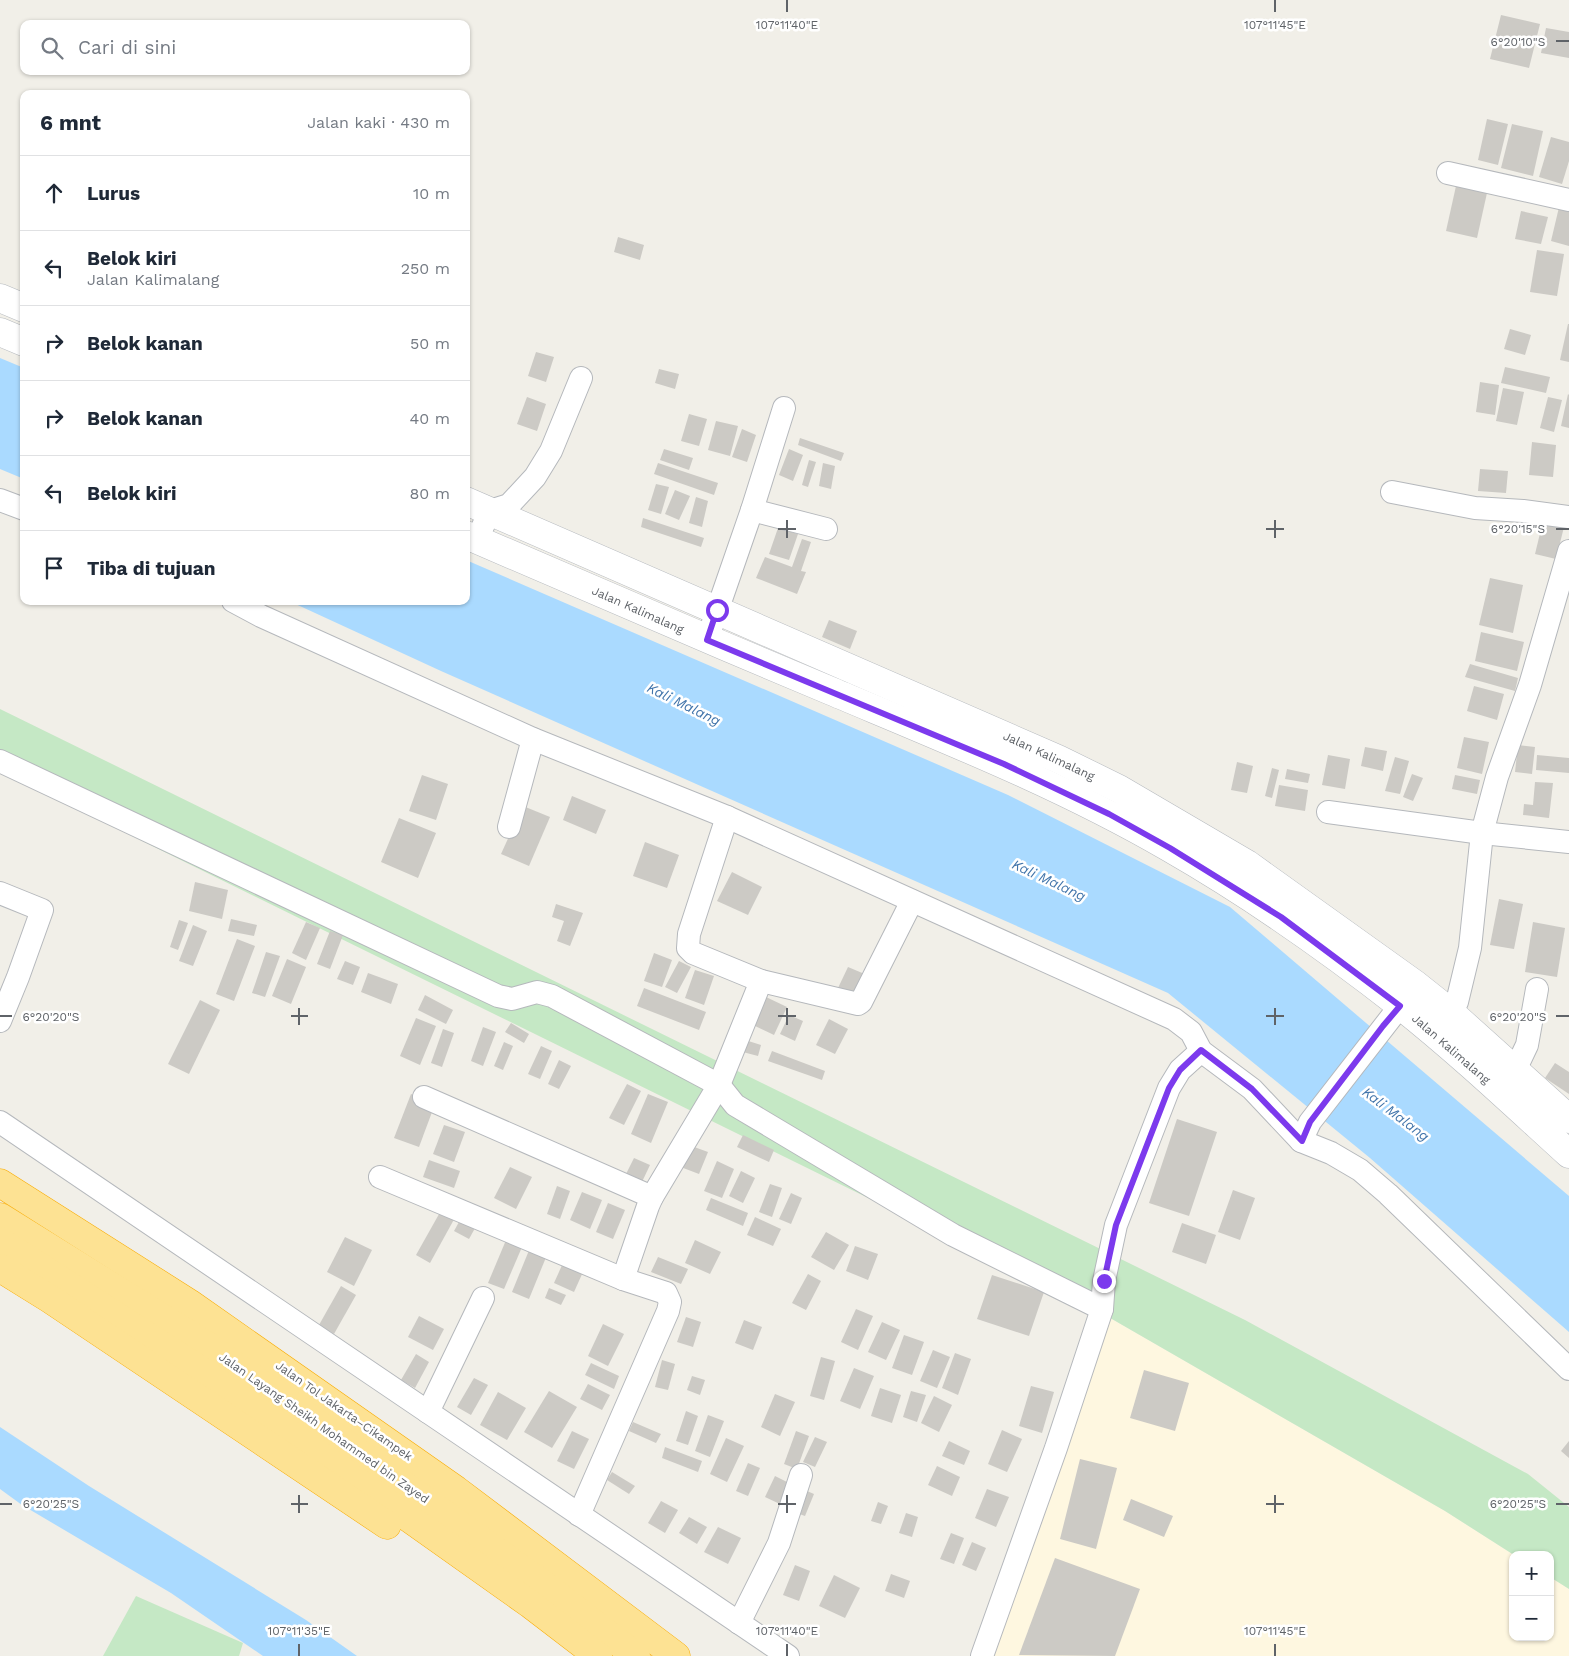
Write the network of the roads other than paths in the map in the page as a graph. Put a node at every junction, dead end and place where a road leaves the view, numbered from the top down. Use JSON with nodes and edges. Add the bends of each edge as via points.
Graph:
{"nodes":[{"id":1,"x":1448,"y":173,"type":"dead end"},
{"id":2,"x":1569,"y":200,"type":"edge"},
{"id":3,"x":0,"y":298,"type":"edge"},
{"id":4,"x":20,"y":306,"type":"edge"},
{"id":5,"x":0,"y":332,"type":"edge"},
{"id":6,"x":20,"y":340,"type":"edge"},
{"id":7,"x":581,"y":378,"type":"dead end"},
{"id":8,"x":784,"y":408,"type":"dead end"},
{"id":9,"x":1392,"y":492,"type":"dead end"},
{"id":10,"x":478,"y":506,"type":"edge"},
{"id":11,"x":752,"y":510,"type":"junction"},
{"id":12,"x":1569,"y":517,"type":"edge"},
{"id":13,"x":826,"y":529,"type":"dead end"},
{"id":14,"x":472,"y":537,"type":"edge"},
{"id":15,"x":1569,"y":551,"type":"edge"},
{"id":16,"x":240,"y":605,"type":"edge"},
{"id":17,"x":717,"y":610,"type":"junction"},
{"id":18,"x":1560,"y":612,"type":"edge"},
{"id":19,"x":707,"y":640,"type":"junction"},
{"id":20,"x":534,"y":739,"type":"junction"},
{"id":21,"x":0,"y":761,"type":"edge"},
{"id":22,"x":1328,"y":812,"type":"dead end"},
{"id":23,"x":727,"y":818,"type":"junction"},
{"id":24,"x":509,"y":827,"type":"dead end"},
{"id":25,"x":1482,"y":833,"type":"junction"},
{"id":26,"x":1569,"y":842,"type":"edge"},
{"id":27,"x":0,"y":893,"type":"edge"},
{"id":28,"x":912,"y":901,"type":"junction"},
{"id":29,"x":9,"y":974,"type":"edge"},
{"id":30,"x":761,"y":981,"type":"junction"},
{"id":31,"x":1538,"y":989,"type":"dead end"},
{"id":32,"x":1400,"y":1006,"type":"junction"},
{"id":33,"x":1450,"y":1012,"type":"junction"},
{"id":34,"x":0,"y":1021,"type":"edge"},
{"id":35,"x":1436,"y":1036,"type":"junction"},
{"id":36,"x":1201,"y":1050,"type":"junction"},
{"id":37,"x":1515,"y":1070,"type":"junction"},
{"id":38,"x":719,"y":1085,"type":"junction"},
{"id":39,"x":1504,"y":1095,"type":"junction"},
{"id":40,"x":424,"y":1097,"type":"dead end"},
{"id":41,"x":1569,"y":1119,"type":"edge"},
{"id":42,"x":0,"y":1122,"type":"edge"},
{"id":43,"x":1306,"y":1131,"type":"junction"},
{"id":44,"x":1567,"y":1148,"type":"edge"},
{"id":45,"x":380,"y":1177,"type":"dead end"},
{"id":46,"x":0,"y":1183,"type":"edge"},
{"id":47,"x":652,"y":1197,"type":"junction"},
{"id":48,"x":0,"y":1217,"type":"edge"},
{"id":49,"x":0,"y":1241,"type":"edge"},
{"id":50,"x":0,"y":1268,"type":"edge"},
{"id":51,"x":623,"y":1279,"type":"junction"},
{"id":52,"x":483,"y":1298,"type":"dead end"},
{"id":53,"x":1102,"y":1308,"type":"junction"},
{"id":54,"x":1569,"y":1369,"type":"edge"},
{"id":55,"x":428,"y":1412,"type":"junction"},
{"id":56,"x":801,"y":1475,"type":"dead end"},
{"id":57,"x":579,"y":1515,"type":"junction"},
{"id":58,"x":738,"y":1623,"type":"junction"},
{"id":59,"x":569,"y":1656,"type":"edge"},
{"id":60,"x":598,"y":1656,"type":"edge"},
{"id":61,"x":636,"y":1656,"type":"edge"},
{"id":62,"x":676,"y":1656,"type":"edge"},
{"id":63,"x":788,"y":1656,"type":"edge"},
{"id":64,"x":982,"y":1656,"type":"edge"}],
"edges":[{"from":1,"to":2,"type":"street"},
{"from":3,"to":4,"type":"main road"},
{"from":5,"to":6,"type":"main road"},
{"from":7,"to":10,"type":"street","via":[[551,451],[535,477],[509,506]]},
{"from":8,"to":11,"type":"street"},
{"from":9,"to":12,"type":"street","via":[[1475,508]]},
{"from":10,"to":14,"type":"street"},
{"from":10,"to":17,"type":"main road","name":"Jalan Kalimalang"},
{"from":11,"to":13,"type":"street"},
{"from":11,"to":17,"type":"street"},
{"from":14,"to":19,"type":"main road","name":"Jalan Kalimalang"},
{"from":15,"to":18,"type":"street"},
{"from":16,"to":20,"type":"street"},
{"from":17,"to":19,"type":"street"},
{"from":17,"to":33,"type":"main road","name":"Jalan Kalimalang","via":[[1058,758],[1119,789],[1247,864],[1416,984]]},
{"from":18,"to":25,"type":"street","via":[[1497,778]]},
{"from":19,"to":32,"type":"main road","name":"Jalan Kalimalang","via":[[1004,764],[1109,814],[1281,917]]},
{"from":20,"to":23,"type":"street"},
{"from":20,"to":24,"type":"street"},
{"from":21,"to":38,"type":"street","via":[[498,996],[518,999],[528,993],[544,993]]},
{"from":22,"to":25,"type":"street"},
{"from":23,"to":28,"type":"street"},
{"from":23,"to":30,"type":"street","via":[[689,934],[688,948],[692,953]]},
{"from":25,"to":26,"type":"street"},
{"from":25,"to":33,"type":"street","via":[[1470,948],[1457,1002]]},
{"from":27,"to":29,"type":"street","via":[[42,910]]},
{"from":28,"to":30,"type":"street","via":[[861,1002],[854,1004]]},
{"from":28,"to":36,"type":"street","via":[[1174,1019],[1191,1032]]},
{"from":29,"to":34,"type":"street"},
{"from":30,"to":38,"type":"street"},
{"from":31,"to":37,"type":"street","via":[[1527,1045]]},
{"from":32,"to":35,"type":"main road","name":"Jalan Kalimalang"},
{"from":32,"to":43,"type":"street"},
{"from":33,"to":35,"type":"street"},
{"from":33,"to":37,"type":"main road","name":"Jalan Kalimalang"},
{"from":35,"to":39,"type":"main road","name":"Jalan Kalimalang"},
{"from":36,"to":43,"type":"street"},
{"from":36,"to":53,"type":"street","via":[[1180,1070],[1169,1088],[1119,1217],[1104,1281]]},
{"from":37,"to":39,"type":"street"},
{"from":37,"to":41,"type":"main road","name":"Jalan Kalimalang"},
{"from":38,"to":47,"type":"street"},
{"from":38,"to":53,"type":"street","via":[[735,1105],[954,1235]]},
{"from":39,"to":44,"type":"main road","name":"Jalan Kalimalang"},
{"from":40,"to":47,"type":"street"},
{"from":42,"to":55,"type":"street"},
{"from":43,"to":54,"type":"street","via":[[1388,1194]]},
{"from":45,"to":51,"type":"street"},
{"from":46,"to":62,"type":"highway","name":"Jalan Tol Jakarta–Cikampek","via":[[189,1303],[375,1433]]},
{"from":47,"to":51,"type":"street"},
{"from":48,"to":61,"type":"highway","name":"Jalan Layang Sheikh Mohammed bin Zayed","via":[[208,1346],[543,1584]]},
{"from":49,"to":60,"type":"highway","name":"Jalan Layang Sheikh Mohammed bin Zayed","via":[[196,1367],[530,1604]]},
{"from":50,"to":59,"type":"highway","via":[[364,1509]]},
{"from":51,"to":57,"type":"street","via":[[659,1289],[666,1293],[670,1302]]},
{"from":52,"to":55,"type":"street"},
{"from":53,"to":64,"type":"street"},
{"from":55,"to":57,"type":"street"},
{"from":56,"to":58,"type":"street","via":[[779,1543]]},
{"from":57,"to":58,"type":"street"},
{"from":58,"to":63,"type":"street"}]}
